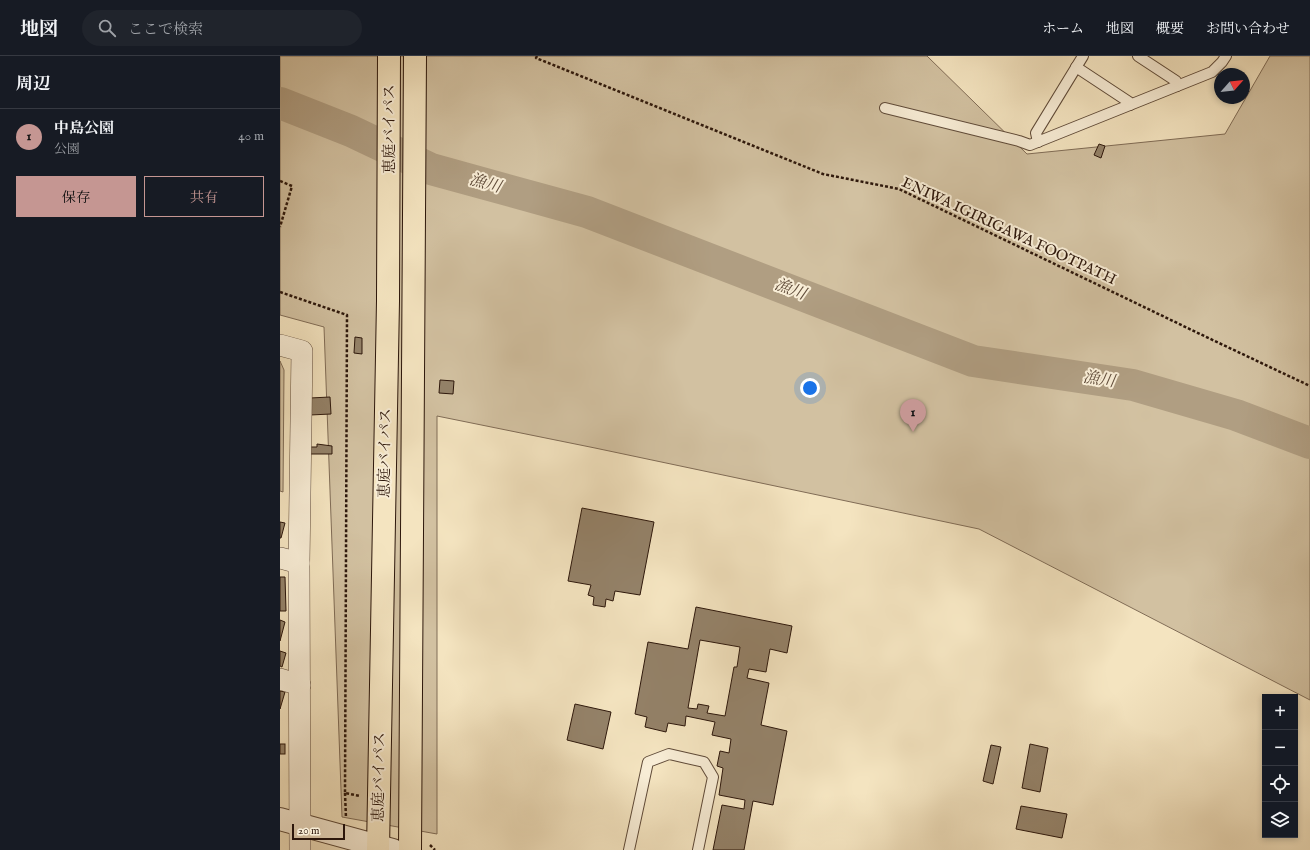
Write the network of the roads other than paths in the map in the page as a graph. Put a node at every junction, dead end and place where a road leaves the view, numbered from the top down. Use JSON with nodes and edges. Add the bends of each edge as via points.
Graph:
{"nodes":[{"id":1,"x":389,"y":56,"type":"edge"},
{"id":2,"x":415,"y":56,"type":"edge"},
{"id":3,"x":1083,"y":56,"type":"edge"},
{"id":4,"x":1138,"y":56,"type":"edge"},
{"id":5,"x":1226,"y":56,"type":"edge"},
{"id":6,"x":1076,"y":67,"type":"junction"},
{"id":7,"x":1177,"y":86,"type":"junction"},
{"id":8,"x":1130,"y":105,"type":"junction"},
{"id":9,"x":885,"y":108,"type":"dead end"},
{"id":10,"x":1038,"y":142,"type":"junction"},
{"id":11,"x":280,"y":345,"type":"edge"},
{"id":12,"x":290,"y":560,"type":"edge"},
{"id":13,"x":280,"y":679,"type":"edge"},
{"id":14,"x":300,"y":685,"type":"junction"},
{"id":15,"x":290,"y":822,"type":"edge"},
{"id":16,"x":418,"y":846,"type":"edge"},
{"id":17,"x":383,"y":849,"type":"edge"},
{"id":18,"x":300,"y":850,"type":"edge"},
{"id":19,"x":629,"y":850,"type":"edge"},
{"id":20,"x":698,"y":850,"type":"edge"}],
"edges":[{"from":1,"to":17,"type":"highway","name":"恵庭バイパス","via":[[388,301],[379,801]]},
{"from":2,"to":16,"type":"highway","name":"恵庭バイパス"},
{"from":3,"to":6,"type":"lane"},
{"from":4,"to":7,"type":"lane","via":[[1176,81]]},
{"from":5,"to":7,"type":"lane","via":[[1212,72]]},
{"from":6,"to":8,"type":"lane"},
{"from":6,"to":10,"type":"lane","via":[[1036,133]]},
{"from":7,"to":8,"type":"lane"},
{"from":8,"to":10,"type":"lane"},
{"from":9,"to":10,"type":"lane","via":[[1030,145]]},
{"from":11,"to":12,"type":"street","via":[[302,351]]},
{"from":12,"to":14,"type":"street"},
{"from":13,"to":14,"type":"street"},
{"from":14,"to":15,"type":"street"},
{"from":15,"to":17,"type":"street"},
{"from":15,"to":18,"type":"street"},
{"from":19,"to":20,"type":"lane","via":[[648,762],[669,754],[704,762],[713,777]]}]}
